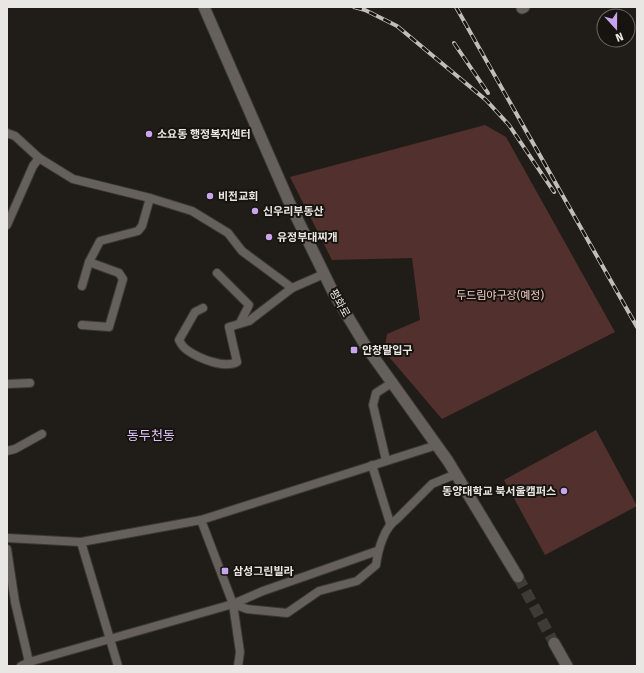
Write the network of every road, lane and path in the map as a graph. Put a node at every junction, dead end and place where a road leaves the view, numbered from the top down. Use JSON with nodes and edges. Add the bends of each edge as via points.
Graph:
{"nodes":[{"id":1,"x":204,"y":7,"type":"edge"},
{"id":2,"x":7,"y":133,"type":"edge"},
{"id":3,"x":39,"y":158,"type":"junction"},
{"id":4,"x":150,"y":198,"type":"junction"},
{"id":5,"x":7,"y":225,"type":"edge"},
{"id":6,"x":88,"y":262,"type":"junction"},
{"id":7,"x":216,"y":273,"type":"dead end"},
{"id":8,"x":324,"y":274,"type":"junction"},
{"id":9,"x":82,"y":286,"type":"dead end"},
{"id":10,"x":292,"y":288,"type":"junction"},
{"id":11,"x":203,"y":308,"type":"dead end"},
{"id":12,"x":240,"y":323,"type":"junction"},
{"id":13,"x":82,"y":325,"type":"dead end"},
{"id":14,"x":393,"y":382,"type":"junction"},
{"id":15,"x":30,"y":383,"type":"dead end"},
{"id":16,"x":7,"y":384,"type":"edge"},
{"id":17,"x":42,"y":434,"type":"dead end"},
{"id":18,"x":437,"y":445,"type":"junction"},
{"id":19,"x":7,"y":451,"type":"edge"},
{"id":20,"x":386,"y":460,"type":"junction"},
{"id":21,"x":372,"y":466,"type":"junction"},
{"id":22,"x":456,"y":474,"type":"junction"},
{"id":23,"x":201,"y":520,"type":"junction"},
{"id":24,"x":390,"y":523,"type":"junction"},
{"id":25,"x":7,"y":538,"type":"edge"},
{"id":26,"x":82,"y":542,"type":"junction"},
{"id":27,"x":7,"y":549,"type":"edge"},
{"id":28,"x":377,"y":551,"type":"junction"},
{"id":29,"x":518,"y":577,"type":"tunnel mouth"},
{"id":30,"x":233,"y":604,"type":"junction"},
{"id":31,"x":110,"y":640,"type":"junction"},
{"id":32,"x":554,"y":643,"type":"tunnel mouth"},
{"id":33,"x":28,"y":662,"type":"junction"},
{"id":34,"x":21,"y":666,"type":"edge"},
{"id":35,"x":118,"y":666,"type":"edge"},
{"id":36,"x":238,"y":666,"type":"edge"},
{"id":37,"x":567,"y":666,"type":"edge"}],
"edges":[{"from":1,"to":8,"type":"main road","name":"평화로","via":[[290,204]]},
{"from":2,"to":3,"type":"street","via":[[15,136]]},
{"from":3,"to":4,"type":"street","via":[[74,179]]},
{"from":3,"to":5,"type":"street"},
{"from":4,"to":6,"type":"street","via":[[142,226],[138,231],[111,236],[100,241]]},
{"from":4,"to":10,"type":"street","via":[[192,211],[228,233],[242,251]]},
{"from":6,"to":9,"type":"street"},
{"from":6,"to":13,"type":"street","via":[[119,273],[124,279],[109,327]]},
{"from":7,"to":12,"type":"street","via":[[249,304]]},
{"from":8,"to":10,"type":"street"},
{"from":8,"to":14,"type":"main road","name":"평화로","via":[[346,316]]},
{"from":10,"to":12,"type":"street","via":[[249,321]]},
{"from":11,"to":12,"type":"street","via":[[195,312],[179,340],[186,349],[198,356],[221,363],[237,362],[229,327]]},
{"from":14,"to":18,"type":"main road","name":"평화로"},
{"from":14,"to":20,"type":"street","via":[[376,393],[373,405]]},
{"from":15,"to":16,"type":"street"},
{"from":17,"to":19,"type":"street"},
{"from":18,"to":20,"type":"street"},
{"from":18,"to":22,"type":"main road","name":"평화로"},
{"from":20,"to":21,"type":"street"},
{"from":21,"to":23,"type":"street"},
{"from":21,"to":24,"type":"street"},
{"from":22,"to":24,"type":"street","via":[[432,484]]},
{"from":22,"to":29,"type":"main road","name":"평화로"},
{"from":23,"to":26,"type":"street"},
{"from":23,"to":30,"type":"street"},
{"from":24,"to":28,"type":"street"},
{"from":25,"to":26,"type":"street"},
{"from":26,"to":31,"type":"street"},
{"from":27,"to":33,"type":"street"},
{"from":28,"to":30,"type":"street"},
{"from":28,"to":30,"type":"street","via":[[376,565],[357,581],[319,592],[287,613],[246,609]]},
{"from":30,"to":31,"type":"street"},
{"from":30,"to":36,"type":"street","via":[[240,652]]},
{"from":31,"to":33,"type":"street"},
{"from":31,"to":35,"type":"street"},
{"from":32,"to":37,"type":"main road"},
{"from":33,"to":34,"type":"street"}]}
